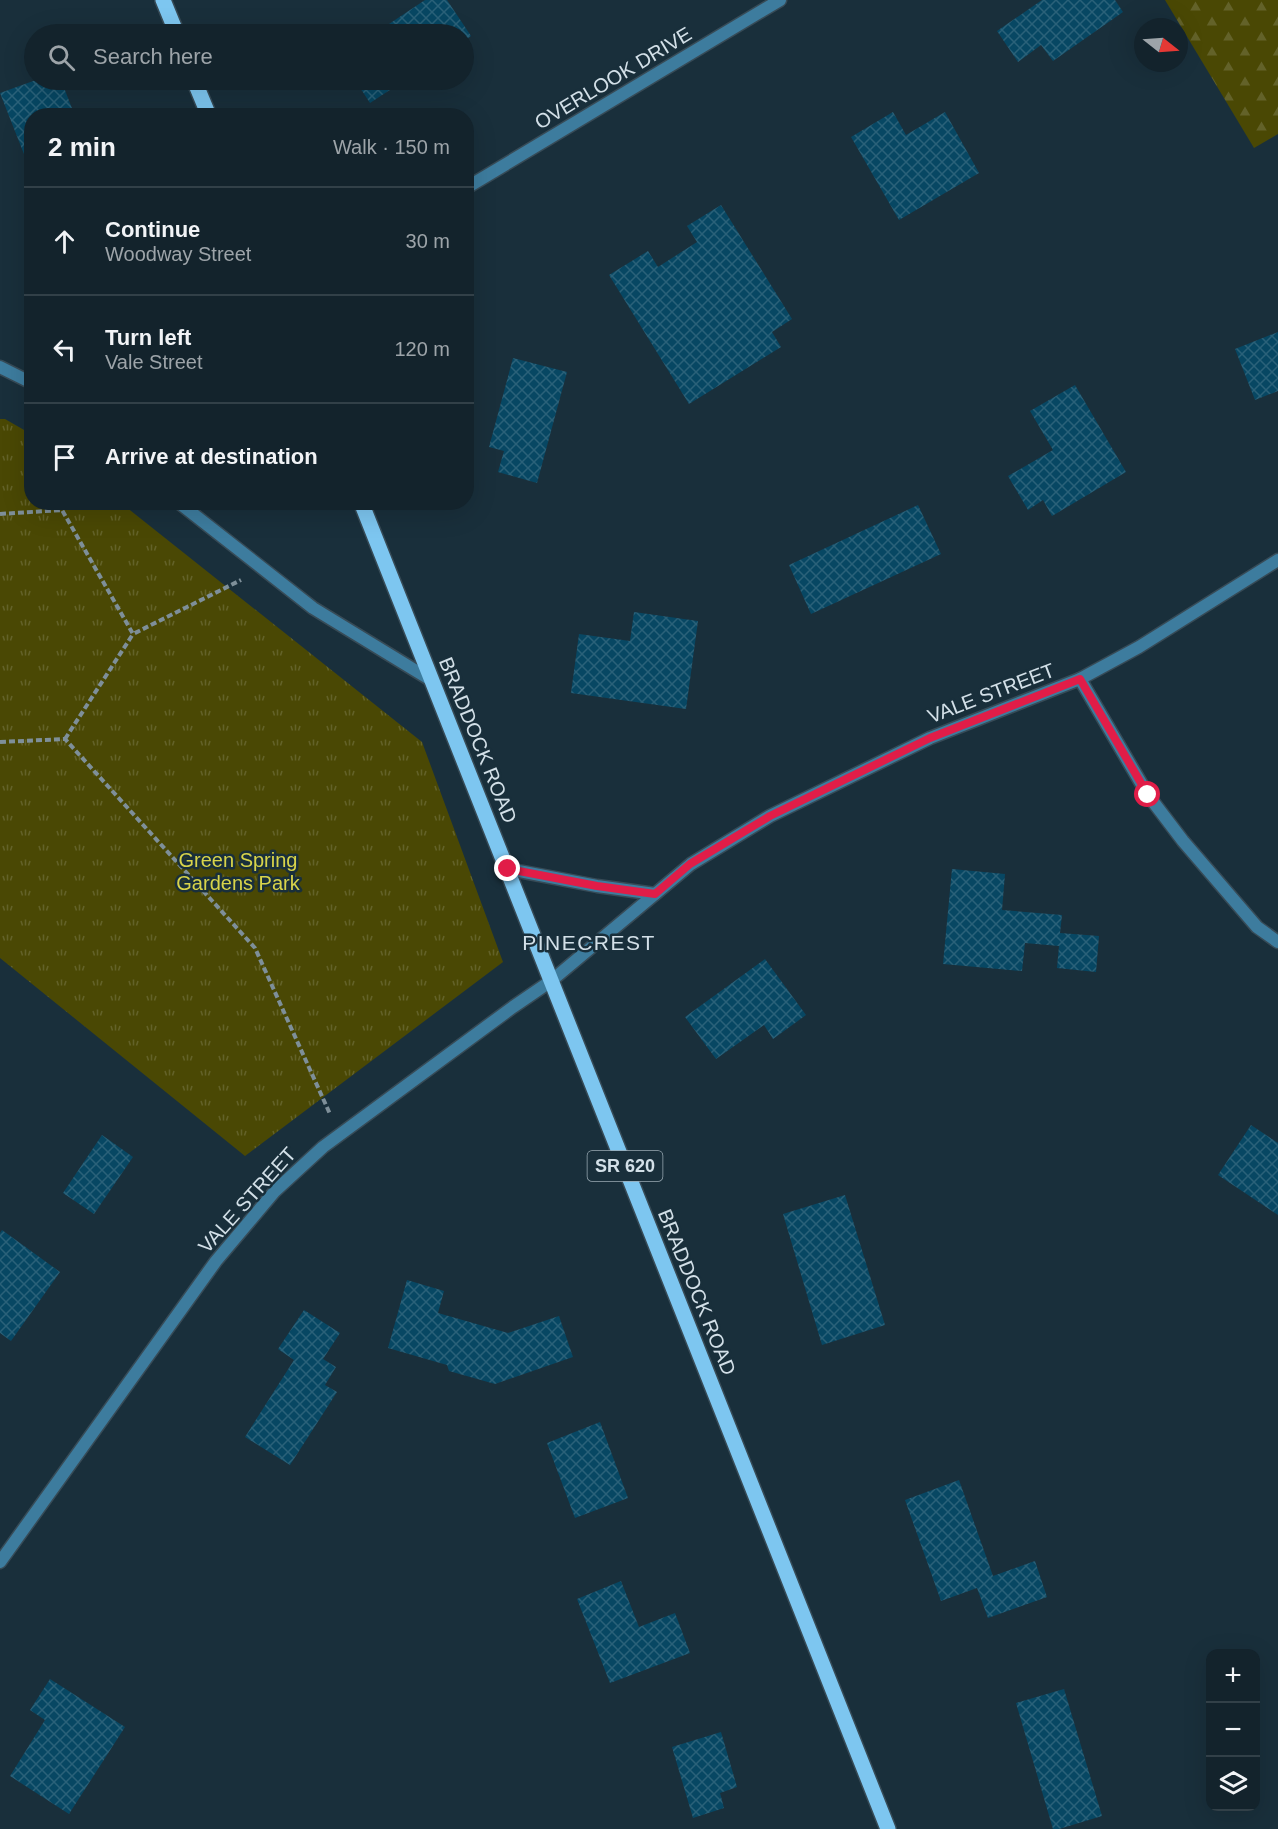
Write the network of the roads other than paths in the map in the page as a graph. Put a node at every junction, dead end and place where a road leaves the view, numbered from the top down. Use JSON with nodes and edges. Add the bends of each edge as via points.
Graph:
{"nodes":[{"id":1,"x":163,"y":0,"type":"edge"},
{"id":2,"x":780,"y":0,"type":"edge"},
{"id":3,"x":173,"y":24,"type":"edge"},
{"id":4,"x":198,"y":90,"type":"edge"},
{"id":5,"x":206,"y":108,"type":"edge"},
{"id":6,"x":474,"y":183,"type":"edge"},
{"id":7,"x":0,"y":367,"type":"edge"},
{"id":8,"x":24,"y":378,"type":"edge"},
{"id":9,"x":188,"y":510,"type":"edge"},
{"id":10,"x":364,"y":510,"type":"edge"},
{"id":11,"x":1278,"y":561,"type":"edge"},
{"id":12,"x":1080,"y":679,"type":"junction"},
{"id":13,"x":431,"y":681,"type":"junction"},
{"id":14,"x":508,"y":869,"type":"junction"},
{"id":15,"x":655,"y":894,"type":"junction"},
{"id":16,"x":1278,"y":942,"type":"edge"},
{"id":17,"x":551,"y":981,"type":"junction"},
{"id":18,"x":0,"y":1563,"type":"edge"},
{"id":19,"x":888,"y":1829,"type":"edge"}],
"edges":[{"from":1,"to":3,"type":"main road"},
{"from":2,"to":6,"type":"street","name":"OVERLOOK DRIVE"},
{"from":4,"to":5,"type":"main road"},
{"from":7,"to":8,"type":"street"},
{"from":9,"to":13,"type":"street","via":[[313,608]]},
{"from":10,"to":13,"type":"main road","name":"BRADDOCK ROAD","number":"SR 620"},
{"from":11,"to":12,"type":"street","name":"VALE STREET"},
{"from":12,"to":15,"type":"street","name":"VALE STREET","via":[[930,738],[770,816],[690,864]]},
{"from":12,"to":16,"type":"street","via":[[1148,795],[1257,927]]},
{"from":13,"to":14,"type":"main road","name":"BRADDOCK ROAD","number":"SR 620"},
{"from":14,"to":15,"type":"street"},
{"from":14,"to":17,"type":"main road","name":"BRADDOCK ROAD","number":"SR 620"},
{"from":15,"to":17,"type":"street","name":"VALE STREET"},
{"from":17,"to":18,"type":"street","name":"VALE STREET","via":[[339,1134],[275,1191],[216,1261]]},
{"from":17,"to":19,"type":"main road","name":"BRADDOCK ROAD","number":"SR 620"}]}
